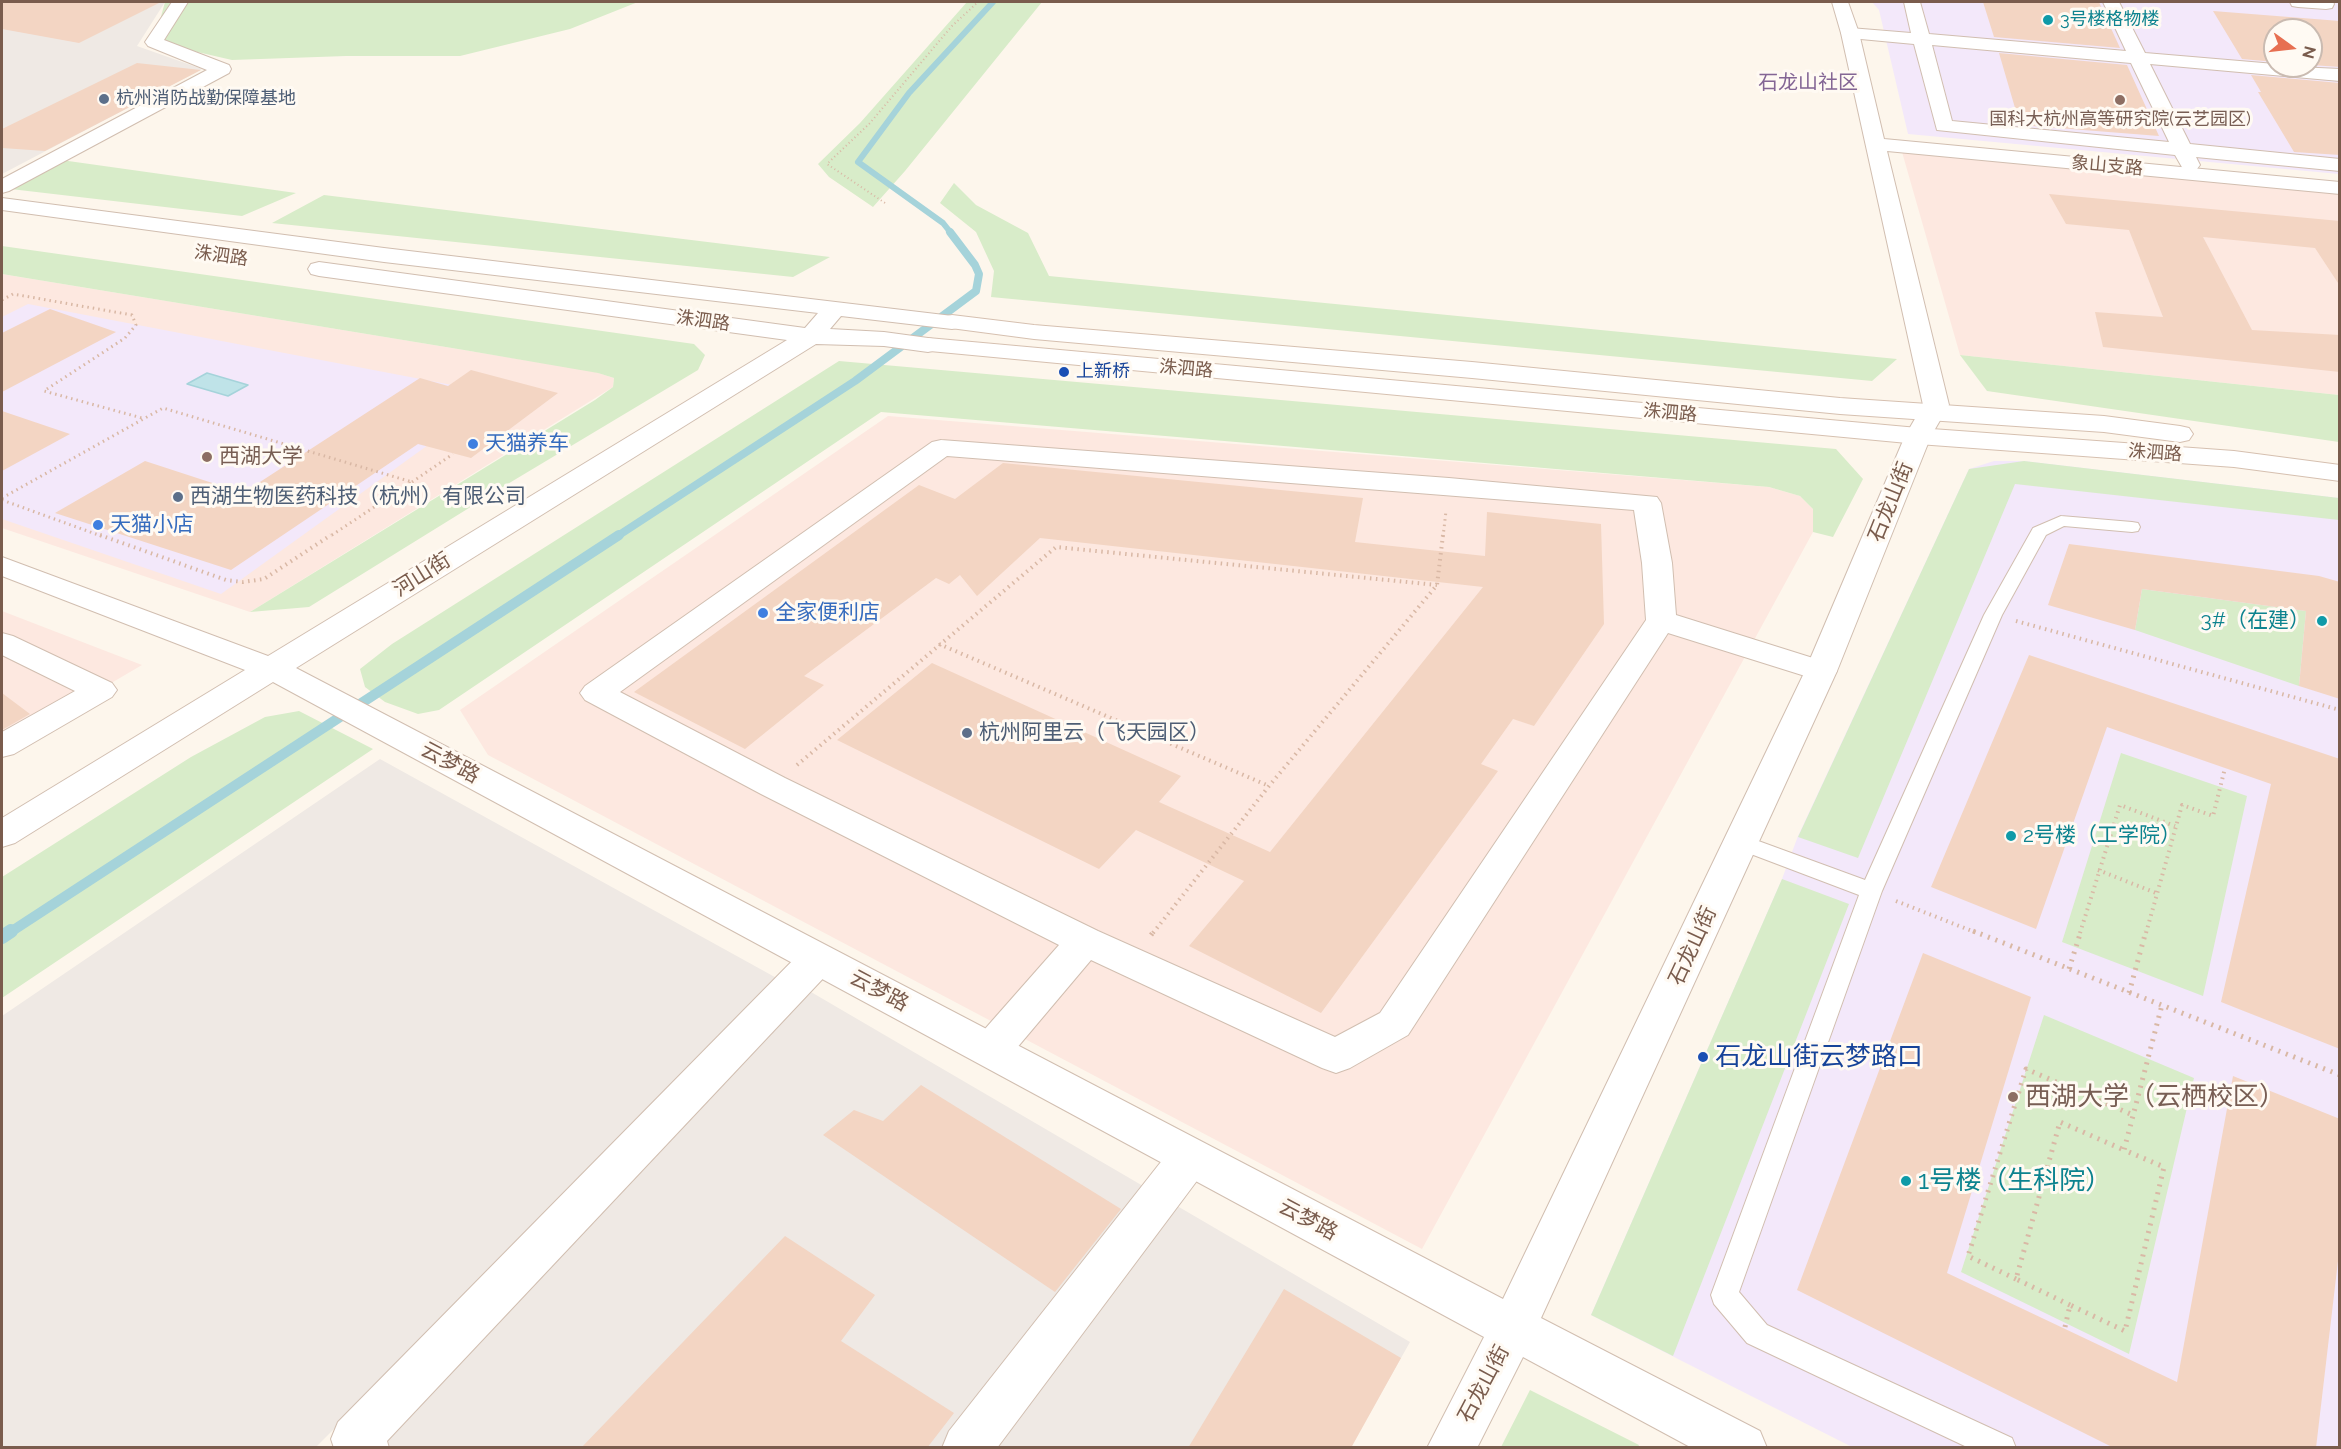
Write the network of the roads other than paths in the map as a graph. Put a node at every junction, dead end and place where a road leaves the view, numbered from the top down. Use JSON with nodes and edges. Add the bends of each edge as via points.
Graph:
{"nodes":[{"id":1,"x":180,"y":2,"type":"edge"},
{"id":2,"x":1840,"y":2,"type":"edge"},
{"id":3,"x":1912,"y":2,"type":"edge"},
{"id":4,"x":2111,"y":2,"type":"edge"},
{"id":5,"x":2298,"y":2,"type":"edge"},
{"id":6,"x":2330,"y":5,"type":"edge"},
{"id":7,"x":1850,"y":33,"type":"junction"},
{"id":8,"x":1923,"y":39,"type":"junction"},
{"id":9,"x":2137,"y":58,"type":"junction"},
{"id":10,"x":2340,"y":75,"type":"edge"},
{"id":11,"x":1875,"y":144,"type":"junction"},
{"id":12,"x":2183,"y":150,"type":"junction"},
{"id":13,"x":2340,"y":165,"type":"edge"},
{"id":14,"x":2195,"y":174,"type":"junction"},
{"id":15,"x":2,"y":187,"type":"edge"},
{"id":16,"x":2340,"y":188,"type":"edge"},
{"id":17,"x":2,"y":204,"type":"edge"},
{"id":18,"x":2,"y":224,"type":"edge"},
{"id":19,"x":210,"y":254,"type":"dead end"},
{"id":20,"x":302,"y":267,"type":"dead end"},
{"id":21,"x":835,"y":308,"type":"junction"},
{"id":22,"x":811,"y":336,"type":"junction"},
{"id":23,"x":1925,"y":424,"type":"junction"},
{"id":24,"x":2340,"y":454,"type":"edge"},
{"id":25,"x":2340,"y":472,"type":"edge"},
{"id":26,"x":2132,"y":527,"type":"dead end"},
{"id":27,"x":2,"y":566,"type":"edge"},
{"id":28,"x":1661,"y":620,"type":"junction"},
{"id":29,"x":2,"y":643,"type":"edge"},
{"id":30,"x":271,"y":668,"type":"junction"},
{"id":31,"x":1821,"y":671,"type":"junction"},
{"id":32,"x":2,"y":746,"type":"edge"},
{"id":33,"x":2,"y":834,"type":"edge"},
{"id":34,"x":1742,"y":843,"type":"junction"},
{"id":35,"x":1870,"y":891,"type":"junction"},
{"id":36,"x":1085,"y":941,"type":"junction"},
{"id":37,"x":818,"y":958,"type":"junction"},
{"id":38,"x":991,"y":1050,"type":"junction"},
{"id":39,"x":1190,"y":1157,"type":"junction"},
{"id":40,"x":1513,"y":1328,"type":"junction"},
{"id":41,"x":365,"y":1448,"type":"edge"},
{"id":42,"x":966,"y":1448,"type":"edge"},
{"id":43,"x":1450,"y":1448,"type":"edge"},
{"id":44,"x":1743,"y":1448,"type":"edge"},
{"id":45,"x":2002,"y":1448,"type":"edge"}],
"edges":[{"from":1,"to":15,"type":"street","via":[[154,42],[222,69]]},
{"from":2,"to":7,"type":"street","name":"石龙山街"},
{"from":3,"to":8,"type":"street"},
{"from":4,"to":9,"type":"street"},
{"from":5,"to":6,"type":"street"},
{"from":7,"to":8,"type":"street"},
{"from":7,"to":11,"type":"street","name":"石龙山街"},
{"from":8,"to":9,"type":"street"},
{"from":8,"to":12,"type":"street","via":[[1944,126]]},
{"from":9,"to":10,"type":"street"},
{"from":9,"to":12,"type":"street"},
{"from":11,"to":14,"type":"street","name":"象山支路"},
{"from":11,"to":23,"type":"street","name":"石龙山街","via":[[1936,405]]},
{"from":12,"to":13,"type":"street"},
{"from":12,"to":14,"type":"street"},
{"from":14,"to":16,"type":"street","name":"象山支路"},
{"from":17,"to":21,"type":"street","name":"洙泗路","via":[[384,255]]},
{"from":18,"to":19,"type":"street","name":"洙泗路"},
{"from":20,"to":22,"type":"street","name":"洙泗路"},
{"from":21,"to":22,"type":"street","name":"河山街"},
{"from":21,"to":23,"type":"street","name":"洙泗路","via":[[1034,332],[1840,406]]},
{"from":22,"to":23,"type":"street","name":"洙泗路"},
{"from":22,"to":30,"type":"street","name":"河山街"},
{"from":23,"to":24,"type":"street","name":"洙泗路","via":[[2104,424]]},
{"from":23,"to":25,"type":"street","name":"洙泗路"},
{"from":23,"to":31,"type":"street","name":"石龙山街"},
{"from":26,"to":35,"type":"lane","via":[[2061,521],[2039,532],[1994,615]]},
{"from":27,"to":30,"type":"street","name":"云梦路"},
{"from":28,"to":31,"type":"street"},
{"from":28,"to":36,"type":"street","via":[[1394,1024],[1336,1056]]},
{"from":28,"to":36,"type":"street","via":[[1647,503],[941,448],[596,693]]},
{"from":29,"to":32,"type":"street","via":[[101,690]]},
{"from":30,"to":33,"type":"street","name":"河山街"},
{"from":30,"to":37,"type":"street","name":"云梦路"},
{"from":31,"to":34,"type":"street","name":"石龙山街"},
{"from":34,"to":35,"type":"lane"},
{"from":34,"to":40,"type":"street","name":"石龙山街"},
{"from":35,"to":45,"type":"lane","via":[[1724,1295],[1757,1334]]},
{"from":36,"to":38,"type":"street"},
{"from":37,"to":38,"type":"street","name":"云梦路"},
{"from":37,"to":41,"type":"street","via":[[355,1439]]},
{"from":38,"to":39,"type":"street","name":"云梦路"},
{"from":39,"to":40,"type":"street","name":"云梦路"},
{"from":39,"to":42,"type":"street"},
{"from":40,"to":43,"type":"street","name":"石龙山街"},
{"from":40,"to":44,"type":"street","name":"云梦路"}]}
